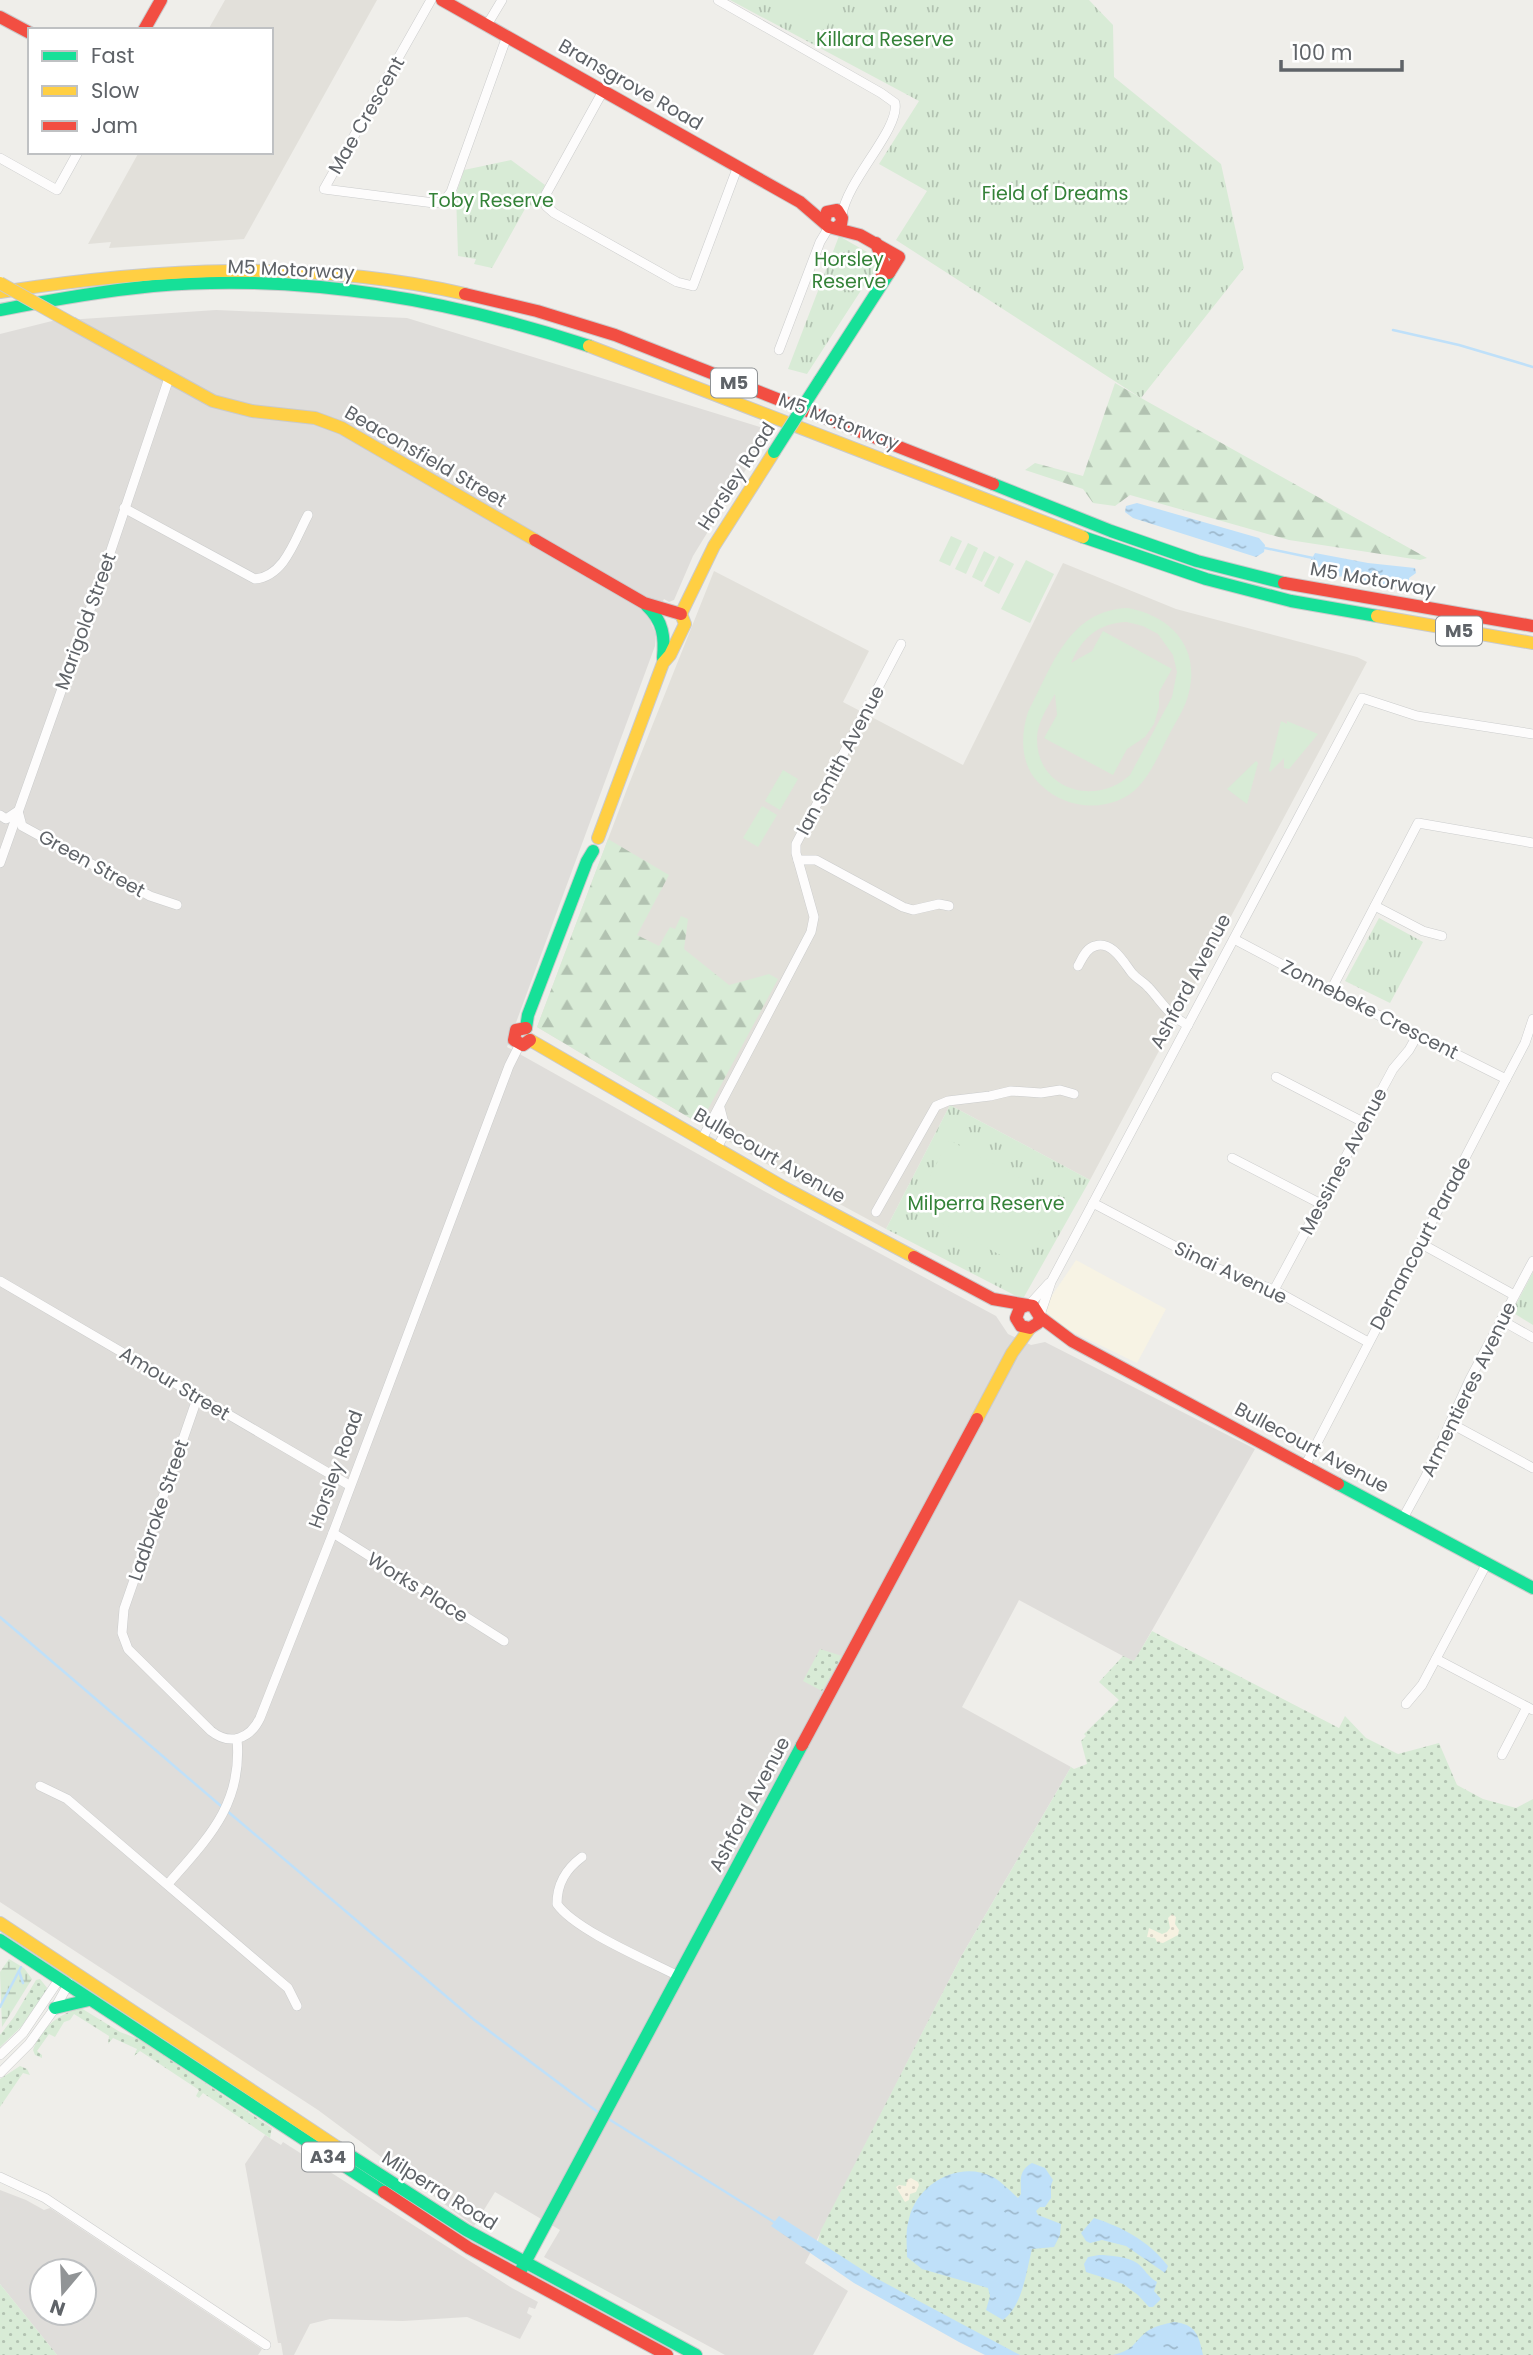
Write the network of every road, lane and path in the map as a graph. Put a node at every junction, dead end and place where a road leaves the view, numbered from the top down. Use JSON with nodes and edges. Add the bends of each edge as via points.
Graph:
{"nodes":[{"id":1,"x":161,"y":0,"type":"edge"},
{"id":2,"x":431,"y":0,"type":"edge"},
{"id":3,"x":442,"y":0,"type":"edge"},
{"id":4,"x":502,"y":0,"type":"edge"},
{"id":5,"x":710,"y":0,"type":"edge"},
{"id":6,"x":718,"y":0,"type":"edge"},
{"id":7,"x":727,"y":6,"type":"junction"},
{"id":8,"x":0,"y":17,"type":"edge"},
{"id":9,"x":487,"y":25,"type":"junction"},
{"id":10,"x":145,"y":28,"type":"edge"},
{"id":11,"x":28,"y":32,"type":"edge"},
{"id":12,"x":507,"y":36,"type":"junction"},
{"id":13,"x":603,"y":91,"type":"junction"},
{"id":14,"x":77,"y":154,"type":"edge"},
{"id":15,"x":0,"y":158,"type":"edge"},
{"id":16,"x":738,"y":166,"type":"junction"},
{"id":17,"x":833,"y":218,"type":"junction"},
{"id":18,"x":876,"y":243,"type":"junction"},
{"id":19,"x":899,"y":257,"type":"joint"},
{"id":20,"x":0,"y":283,"type":"edge"},
{"id":21,"x":880,"y":286,"type":"junction"},
{"id":22,"x":0,"y":292,"type":"edge"},
{"id":23,"x":0,"y":310,"type":"edge"},
{"id":24,"x":779,"y":350,"type":"dead end"},
{"id":25,"x":169,"y":378,"type":"junction"},
{"id":26,"x":124,"y":508,"type":"junction"},
{"id":27,"x":308,"y":515,"type":"dead end"},
{"id":28,"x":1385,"y":618,"type":"junction"},
{"id":29,"x":673,"y":621,"type":"junction"},
{"id":30,"x":1533,"y":623,"type":"edge"},
{"id":31,"x":1533,"y":643,"type":"edge"},
{"id":32,"x":901,"y":645,"type":"dead end"},
{"id":33,"x":1533,"y":650,"type":"edge"},
{"id":34,"x":663,"y":660,"type":"junction"},
{"id":35,"x":1533,"y":734,"type":"edge"},
{"id":36,"x":18,"y":811,"type":"junction"},
{"id":37,"x":0,"y":815,"type":"edge"},
{"id":38,"x":1533,"y":844,"type":"edge"},
{"id":39,"x":798,"y":860,"type":"junction"},
{"id":40,"x":0,"y":863,"type":"edge"},
{"id":41,"x":177,"y":905,"type":"dead end"},
{"id":42,"x":949,"y":906,"type":"dead end"},
{"id":43,"x":1376,"y":906,"type":"junction"},
{"id":44,"x":1442,"y":936,"type":"dead end"},
{"id":45,"x":1234,"y":939,"type":"junction"},
{"id":46,"x":1078,"y":966,"type":"dead end"},
{"id":47,"x":1331,"y":990,"type":"junction"},
{"id":48,"x":1533,"y":1020,"type":"edge"},
{"id":49,"x":1188,"y":1025,"type":"junction"},
{"id":50,"x":1418,"y":1034,"type":"junction"},
{"id":51,"x":525,"y":1038,"type":"junction"},
{"id":52,"x":1276,"y":1077,"type":"dead end"},
{"id":53,"x":1506,"y":1079,"type":"junction"},
{"id":54,"x":1074,"y":1094,"type":"dead end"},
{"id":55,"x":720,"y":1108,"type":"junction"},
{"id":56,"x":1363,"y":1122,"type":"junction"},
{"id":57,"x":702,"y":1139,"type":"junction"},
{"id":58,"x":717,"y":1148,"type":"junction"},
{"id":59,"x":1232,"y":1158,"type":"dead end"},
{"id":60,"x":1093,"y":1203,"type":"junction"},
{"id":61,"x":1321,"y":1204,"type":"junction"},
{"id":62,"x":876,"y":1212,"type":"dead end"},
{"id":63,"x":1420,"y":1243,"type":"junction"},
{"id":64,"x":1533,"y":1261,"type":"edge"},
{"id":65,"x":0,"y":1281,"type":"edge"},
{"id":66,"x":1051,"y":1282,"type":"junction"},
{"id":67,"x":1274,"y":1290,"type":"junction"},
{"id":68,"x":1514,"y":1296,"type":"junction"},
{"id":69,"x":993,"y":1299,"type":"junction"},
{"id":70,"x":1028,"y":1305,"type":"junction"},
{"id":71,"x":1502,"y":1320,"type":"junction"},
{"id":72,"x":1030,"y":1322,"type":"junction"},
{"id":73,"x":1533,"y":1338,"type":"edge"},
{"id":74,"x":1368,"y":1342,"type":"junction"},
{"id":75,"x":198,"y":1396,"type":"junction"},
{"id":76,"x":1450,"y":1423,"type":"junction"},
{"id":77,"x":1305,"y":1466,"type":"junction"},
{"id":78,"x":1533,"y":1468,"type":"edge"},
{"id":79,"x":349,"y":1485,"type":"junction"},
{"id":80,"x":1403,"y":1518,"type":"junction"},
{"id":81,"x":332,"y":1534,"type":"junction"},
{"id":82,"x":1488,"y":1563,"type":"junction"},
{"id":83,"x":1533,"y":1588,"type":"edge"},
{"id":84,"x":504,"y":1641,"type":"dead end"},
{"id":85,"x":1436,"y":1659,"type":"junction"},
{"id":86,"x":1406,"y":1704,"type":"dead end"},
{"id":87,"x":1530,"y":1709,"type":"edge"},
{"id":88,"x":237,"y":1739,"type":"junction"},
{"id":89,"x":1502,"y":1755,"type":"dead end"},
{"id":90,"x":40,"y":1786,"type":"dead end"},
{"id":91,"x":582,"y":1857,"type":"dead end"},
{"id":92,"x":169,"y":1884,"type":"junction"},
{"id":93,"x":0,"y":1923,"type":"edge"},
{"id":94,"x":0,"y":1940,"type":"edge"},
{"id":95,"x":71,"y":1970,"type":"junction"},
{"id":96,"x":678,"y":1976,"type":"junction"},
{"id":97,"x":63,"y":1983,"type":"junction"},
{"id":98,"x":89,"y":2000,"type":"junction"},
{"id":99,"x":297,"y":2006,"type":"dead end"},
{"id":100,"x":55,"y":2008,"type":"junction"},
{"id":101,"x":0,"y":2055,"type":"edge"},
{"id":102,"x":0,"y":2073,"type":"edge"},
{"id":103,"x":0,"y":2177,"type":"edge"},
{"id":104,"x":522,"y":2268,"type":"junction"},
{"id":105,"x":266,"y":2345,"type":"dead end"},
{"id":106,"x":689,"y":2353,"type":"edge"},
{"id":107,"x":667,"y":2355,"type":"edge"}],
"edges":[{"from":1,"to":10,"type":"main road"},
{"from":2,"to":12,"type":"street","name":"Mae Crescent","via":[[324,189],[444,201]]},
{"from":3,"to":9,"type":"main road","name":"Bransgrove Road"},
{"from":4,"to":9,"type":"street"},
{"from":5,"to":7,"type":"street"},
{"from":6,"to":7,"type":"street"},
{"from":7,"to":17,"type":"street","via":[[895,103],[893,121]]},
{"from":8,"to":11,"type":"main road"},
{"from":9,"to":12,"type":"main road","name":"Bransgrove Road"},
{"from":12,"to":13,"type":"main road","name":"Bransgrove Road"},
{"from":13,"to":16,"type":"main road","name":"Bransgrove Road"},
{"from":13,"to":16,"type":"street","via":[[544,198],[545,206],[677,282],[693,286]]},
{"from":14,"to":15,"type":"street","via":[[57,190]]},
{"from":16,"to":17,"type":"main road","name":"Bransgrove Road"},
{"from":17,"to":18,"type":"main road","name":"Bransgrove Road"},
{"from":17,"to":24,"type":"street"},
{"from":18,"to":19,"type":"main road","name":"Bransgrove Road"},
{"from":18,"to":21,"type":"main road","via":[[883,262]]},
{"from":19,"to":21,"type":"main road","name":"Horsley Road"},
{"from":20,"to":25,"type":"main road","name":"Beaconsfield Street","bridge":true},
{"from":21,"to":29,"type":"main road","name":"Horsley Road","bridge":true,"via":[[714,545]]},
{"from":22,"to":30,"type":"main road","name":"M5 Motorway","number":"M5","via":[[106,275],[236,268],[367,276],[455,290],[615,335],[1197,561],[1288,584]]},
{"from":23,"to":28,"type":"main road","name":"M5 Motorway","number":"M5","via":[[97,293],[226,284],[365,292],[494,316],[607,351],[1079,536],[1206,579]]},
{"from":25,"to":26,"type":"street","name":"Marigold Street"},
{"from":25,"to":29,"type":"main road","name":"Beaconsfield Street","via":[[227,406],[335,425]]},
{"from":26,"to":27,"type":"street","via":[[255,579],[274,574]]},
{"from":26,"to":36,"type":"street","name":"Marigold Street"},
{"from":28,"to":31,"type":"main road","name":"M5 Motorway","number":"M5"},
{"from":28,"to":33,"type":"main road"},
{"from":29,"to":34,"type":"main road","via":[[664,634]]},
{"from":29,"to":34,"type":"main road","name":"Horsley Road","via":[[668,660]]},
{"from":32,"to":39,"type":"street","name":"Ian Smith Avenue","via":[[801,833],[796,844]]},
{"from":34,"to":51,"type":"main road","name":"Horsley Road","via":[[598,838],[589,842],[593,851],[528,1015]]},
{"from":35,"to":45,"type":"street","name":"Ashford Avenue","via":[[1406,713],[1362,698]]},
{"from":36,"to":37,"type":"street","via":[[6,819]]},
{"from":36,"to":40,"type":"street","name":"Marigold Street"},
{"from":36,"to":41,"type":"street","name":"Green Street","via":[[22,826]]},
{"from":38,"to":43,"type":"street","via":[[1418,823]]},
{"from":39,"to":42,"type":"street","via":[[816,860],[912,910]]},
{"from":39,"to":55,"type":"street","name":"Ian Smith Avenue","via":[[814,917],[811,932]]},
{"from":43,"to":44,"type":"street"},
{"from":43,"to":47,"type":"street"},
{"from":45,"to":47,"type":"street","name":"Zonnebeke Crescent"},
{"from":45,"to":49,"type":"street","name":"Ashford Avenue"},
{"from":46,"to":49,"type":"street","via":[[1092,947],[1107,947],[1176,1020]]},
{"from":47,"to":50,"type":"street","name":"Zonnebeke Crescent"},
{"from":48,"to":53,"type":"street","name":"Dernancourt Parade"},
{"from":49,"to":60,"type":"street","name":"Ashford Avenue"},
{"from":50,"to":53,"type":"street","name":"Zonnebeke Crescent"},
{"from":50,"to":56,"type":"street","name":"Messines Avenue"},
{"from":51,"to":57,"type":"main road","name":"Bullecourt Avenue"},
{"from":51,"to":79,"type":"street","name":"Horsley Road","via":[[509,1066]]},
{"from":52,"to":56,"type":"street"},
{"from":53,"to":63,"type":"street","name":"Dernancourt Parade"},
{"from":54,"to":62,"type":"street","via":[[1016,1090],[941,1103]]},
{"from":55,"to":57,"type":"street","name":"Ian Smith Avenue"},
{"from":55,"to":58,"type":"street","name":"Ian Smith Avenue","via":[[726,1131]]},
{"from":56,"to":61,"type":"street","name":"Messines Avenue"},
{"from":57,"to":58,"type":"main road","name":"Bullecourt Avenue"},
{"from":58,"to":69,"type":"main road","name":"Bullecourt Avenue"},
{"from":59,"to":61,"type":"street"},
{"from":60,"to":66,"type":"street","name":"Ashford Avenue"},
{"from":60,"to":67,"type":"street","name":"Sinai Avenue","via":[[1216,1268]]},
{"from":61,"to":67,"type":"street","name":"Messines Avenue"},
{"from":63,"to":68,"type":"street"},
{"from":63,"to":74,"type":"street","name":"Dernancourt Parade"},
{"from":64,"to":68,"type":"street","name":"Armentieres Avenue"},
{"from":65,"to":75,"type":"street","name":"Amour Street"},
{"from":66,"to":70,"type":"street","name":"Ashford Avenue"},
{"from":66,"to":72,"type":"street","name":"Ashford Avenue"},
{"from":67,"to":74,"type":"street","name":"Sinai Avenue"},
{"from":68,"to":71,"type":"street","name":"Armentieres Avenue"},
{"from":69,"to":70,"type":"main road","name":"Bullecourt Avenue"},
{"from":69,"to":72,"type":"main road","name":"Bullecourt Avenue"},
{"from":70,"to":72,"type":"main road","via":[[1037,1308]]},
{"from":70,"to":72,"type":"main road","via":[[1020,1308]]},
{"from":71,"to":73,"type":"street"},
{"from":71,"to":76,"type":"street","name":"Armentieres Avenue"},
{"from":72,"to":77,"type":"main road","name":"Bullecourt Avenue"},
{"from":72,"to":96,"type":"main road","name":"Ashford Avenue"},
{"from":74,"to":77,"type":"street","name":"Dernancourt Parade"},
{"from":75,"to":79,"type":"street","name":"Amour Street"},
{"from":75,"to":88,"type":"street","name":"Ladbroke Street","via":[[121,1625],[128,1649],[151,1673],[214,1734]]},
{"from":76,"to":78,"type":"street"},
{"from":76,"to":80,"type":"street","name":"Armentieres Avenue"},
{"from":77,"to":80,"type":"main road","name":"Bullecourt Avenue"},
{"from":79,"to":81,"type":"street","name":"Horsley Road"},
{"from":80,"to":82,"type":"main road","name":"Bullecourt Avenue"},
{"from":81,"to":84,"type":"street","name":"Works Place"},
{"from":81,"to":88,"type":"street","name":"Horsley Road","via":[[258,1723]]},
{"from":82,"to":83,"type":"main road","name":"Bullecourt Avenue"},
{"from":82,"to":85,"type":"street"},
{"from":85,"to":86,"type":"street","via":[[1419,1691]]},
{"from":85,"to":87,"type":"street"},
{"from":87,"to":89,"type":"street"},
{"from":88,"to":92,"type":"street","via":[[238,1773],[219,1822]]},
{"from":90,"to":92,"type":"street","via":[[67,1799]]},
{"from":91,"to":96,"type":"street","via":[[560,1884],[557,1904],[561,1910],[577,1924]]},
{"from":92,"to":99,"type":"street","via":[[288,1988]]},
{"from":93,"to":95,"type":"main road","name":"Milperra Road","number":"A34"},
{"from":94,"to":97,"type":"main road","name":"Milperra Road","number":"A34"},
{"from":95,"to":97,"type":"street"},
{"from":95,"to":104,"type":"main road","name":"Milperra Road","number":"A34"},
{"from":96,"to":104,"type":"main road","name":"Ashford Avenue"},
{"from":97,"to":98,"type":"main road","name":"Milperra Road","number":"A34"},
{"from":97,"to":100,"type":"street"},
{"from":97,"to":101,"type":"street"},
{"from":98,"to":100,"type":"main road"},
{"from":98,"to":104,"type":"main road","name":"Milperra Road","number":"A34","via":[[469,2248]]},
{"from":100,"to":102,"type":"street"},
{"from":103,"to":105,"type":"street","via":[[45,2198]]},
{"from":104,"to":106,"type":"main road","name":"Milperra Road","number":"A34"},
{"from":104,"to":107,"type":"main road","name":"Milperra Road","number":"A34"}]}
